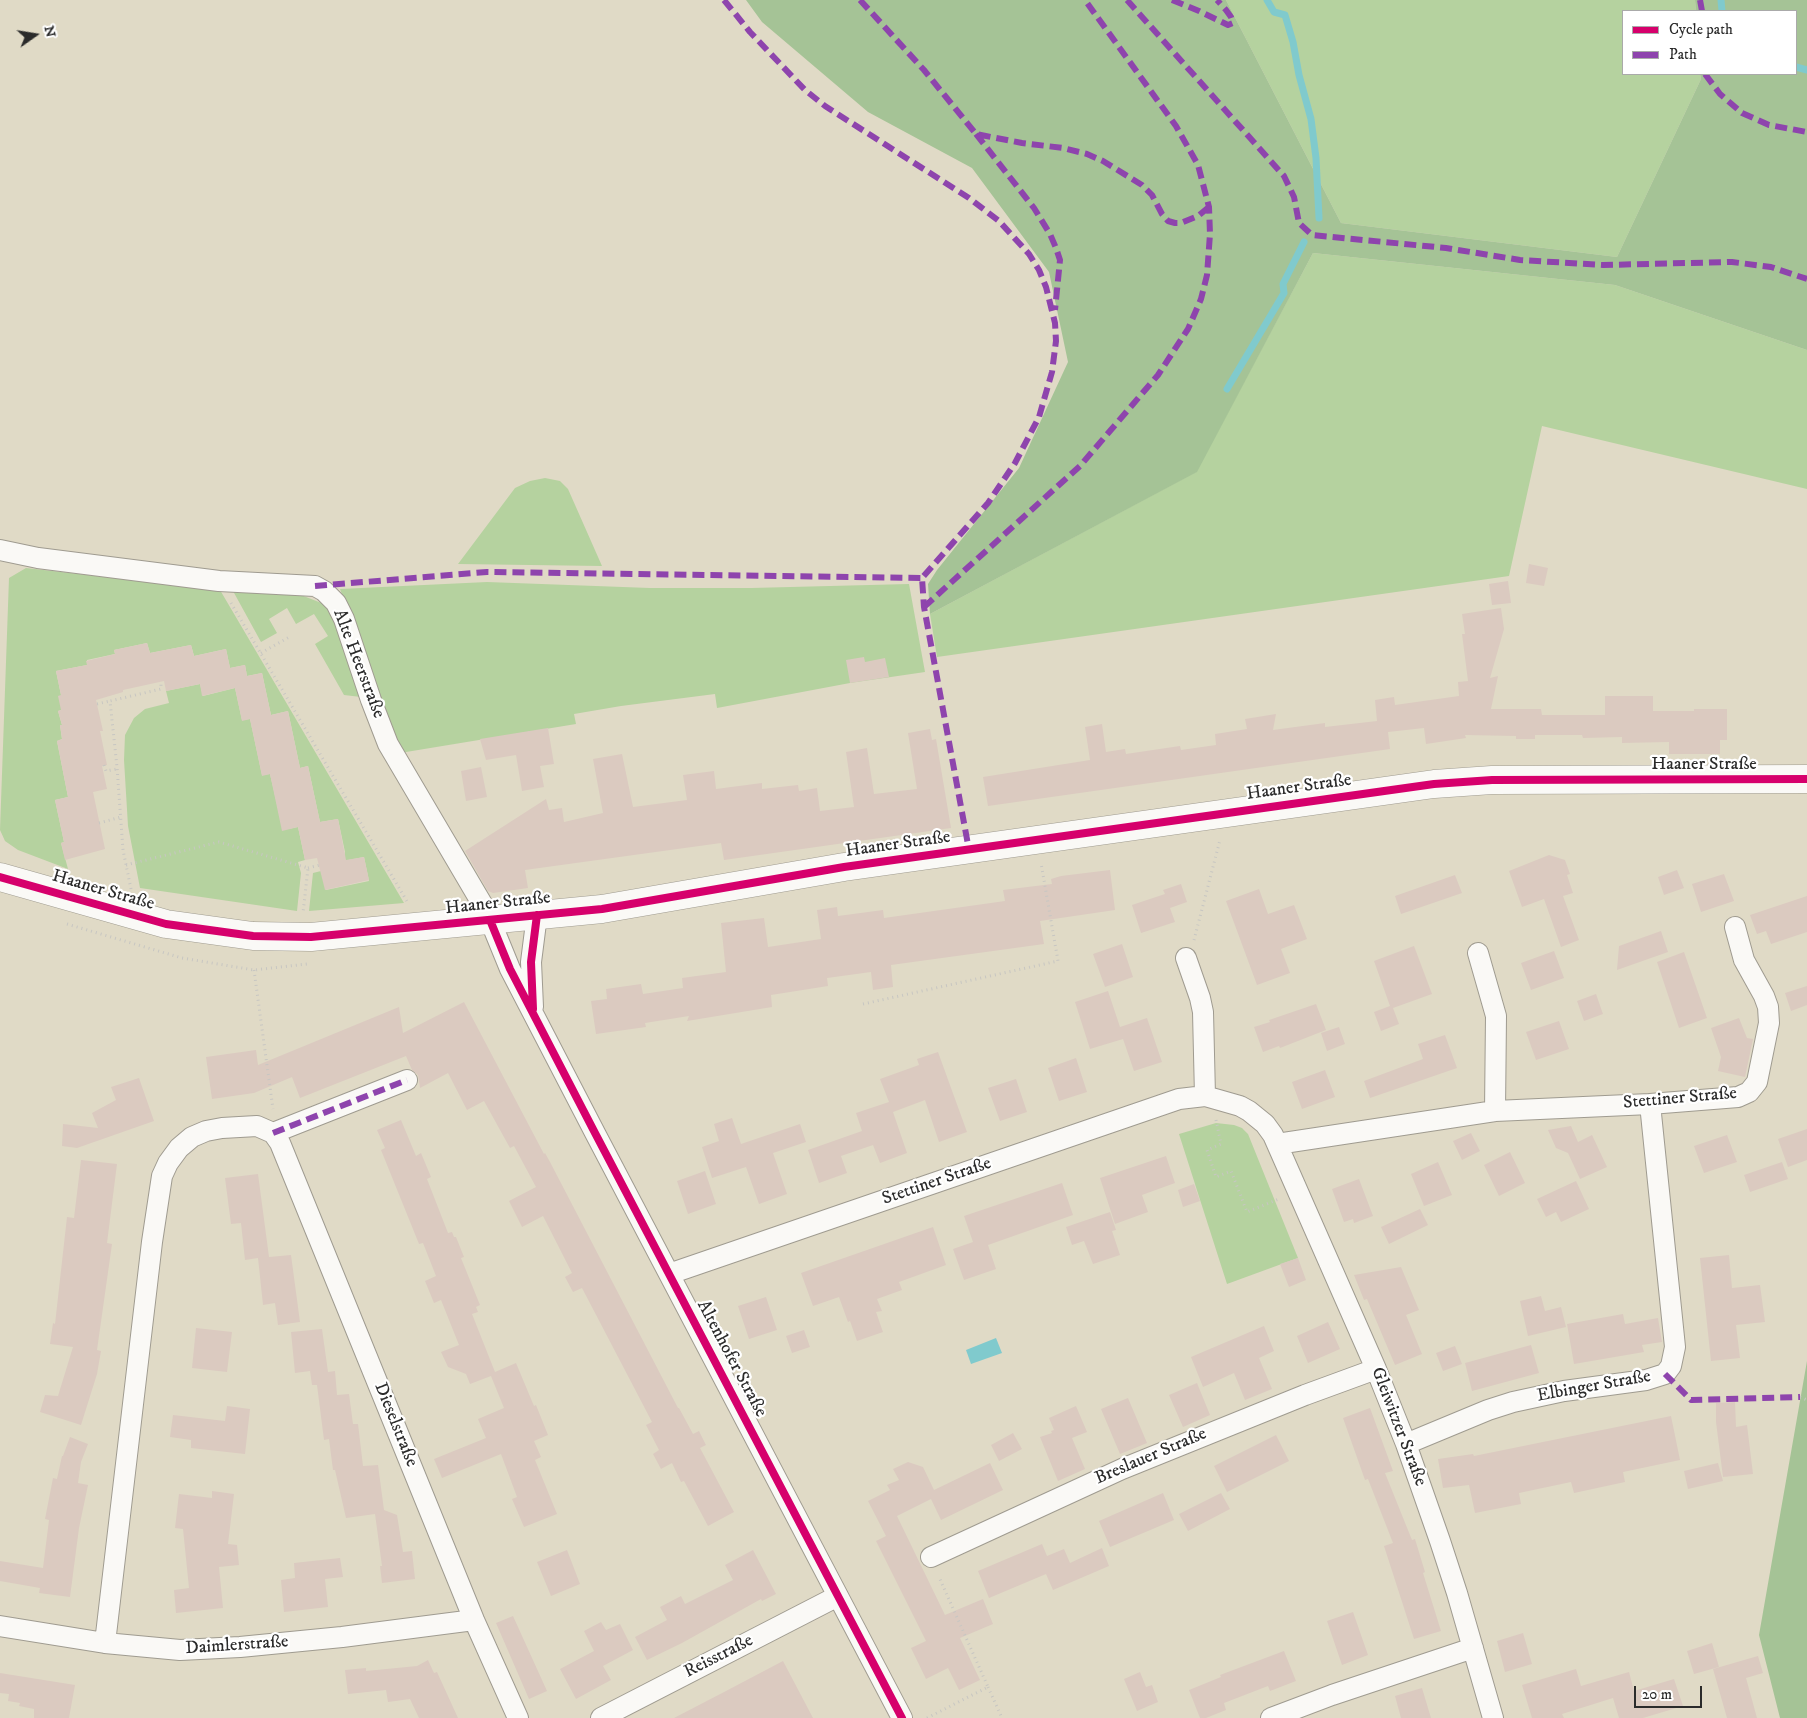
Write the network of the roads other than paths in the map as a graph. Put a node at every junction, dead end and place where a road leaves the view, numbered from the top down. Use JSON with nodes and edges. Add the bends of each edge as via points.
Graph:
{"nodes":[{"id":1,"x":0,"y":550,"type":"edge"},
{"id":2,"x":1807,"y":779,"type":"edge"},
{"id":3,"x":0,"y":877,"type":"edge"},
{"id":4,"x":537,"y":916,"type":"junction"},
{"id":5,"x":490,"y":920,"type":"junction"},
{"id":6,"x":1735,"y":927,"type":"dead end"},
{"id":7,"x":1478,"y":953,"type":"dead end"},
{"id":8,"x":1186,"y":958,"type":"road end"},
{"id":9,"x":534,"y":1014,"type":"junction"},
{"id":10,"x":407,"y":1080,"type":"dead end"},
{"id":11,"x":1209,"y":1096,"type":"junction"},
{"id":12,"x":1650,"y":1104,"type":"junction"},
{"id":13,"x":1495,"y":1111,"type":"junction"},
{"id":14,"x":273,"y":1132,"type":"junction"},
{"id":15,"x":1277,"y":1144,"type":"junction"},
{"id":16,"x":669,"y":1274,"type":"junction"},
{"id":17,"x":1376,"y":1369,"type":"junction"},
{"id":18,"x":1406,"y":1444,"type":"junction"},
{"id":19,"x":931,"y":1557,"type":"road end"},
{"id":20,"x":838,"y":1596,"type":"junction"},
{"id":21,"x":474,"y":1620,"type":"junction"},
{"id":22,"x":0,"y":1626,"type":"edge"},
{"id":23,"x":104,"y":1643,"type":"junction"},
{"id":24,"x":1473,"y":1648,"type":"junction"},
{"id":25,"x":518,"y":1718,"type":"edge"},
{"id":26,"x":601,"y":1718,"type":"edge"},
{"id":27,"x":902,"y":1718,"type":"edge"},
{"id":28,"x":1271,"y":1718,"type":"edge"},
{"id":29,"x":1493,"y":1718,"type":"edge"}],
"edges":[{"from":1,"to":5,"type":"street","name":"Alte Heerstraße","via":[[38,558],[219,581],[315,586],[324,592],[336,603],[344,618],[388,744]]},
{"from":2,"to":4,"type":"main road","name":"Haaner Straße","via":[[1492,780],[1434,784],[844,867],[602,909]]},
{"from":3,"to":5,"type":"main road","name":"Haaner Straße","via":[[166,924],[253,936],[311,937]]},
{"from":4,"to":5,"type":"main road","name":"Haaner Straße"},
{"from":4,"to":9,"type":"street","name":"Altenhofer Straße","via":[[531,962]]},
{"from":5,"to":9,"type":"street","name":"Altenhofer Straße","via":[[510,969]]},
{"from":6,"to":12,"type":"street","name":"Stettiner Straße","via":[[1744,960],[1768,1007],[1769,1023],[1757,1082],[1749,1092],[1738,1097]]},
{"from":7,"to":13,"type":"street","via":[[1496,1016]]},
{"from":8,"to":11,"type":"street","via":[[1203,1012]]},
{"from":9,"to":16,"type":"street","name":"Altenhofer Straße"},
{"from":10,"to":14,"type":"street"},
{"from":11,"to":15,"type":"street","name":"Stettiner Straße","via":[[1249,1111],[1265,1124]]},
{"from":11,"to":16,"type":"street","name":"Stettiner Straße","via":[[1179,1099]]},
{"from":12,"to":13,"type":"street","name":"Stettiner Straße"},
{"from":12,"to":18,"type":"street","name":"Elbinger Straße","via":[[1676,1347],[1671,1366],[1665,1374],[1646,1380],[1564,1391],[1488,1410]]},
{"from":13,"to":15,"type":"street","name":"Stettiner Straße"},
{"from":14,"to":21,"type":"street","name":"Dieselstraße","via":[[285,1154]]},
{"from":14,"to":23,"type":"street","via":[[257,1126],[206,1131],[179,1148],[162,1176]]},
{"from":15,"to":17,"type":"street","name":"Gleiwitzer Straße"},
{"from":16,"to":20,"type":"street","name":"Altenhofer Straße"},
{"from":17,"to":18,"type":"street","name":"Gleiwitzer Straße"},
{"from":17,"to":19,"type":"street","name":"Breslauer Straße","via":[[1122,1469]]},
{"from":18,"to":24,"type":"street","name":"Gleiwitzer Straße"},
{"from":20,"to":26,"type":"street","name":"Reisstraße"},
{"from":20,"to":27,"type":"street","name":"Altenhofer Straße"},
{"from":21,"to":23,"type":"street","name":"Daimlerstraße","via":[[234,1648],[180,1650]]},
{"from":21,"to":25,"type":"street","name":"Dieselstraße"},
{"from":22,"to":23,"type":"street","name":"Daimlerstraße"},
{"from":24,"to":28,"type":"street"},
{"from":24,"to":29,"type":"street","name":"Gleiwitzer Straße"}]}
